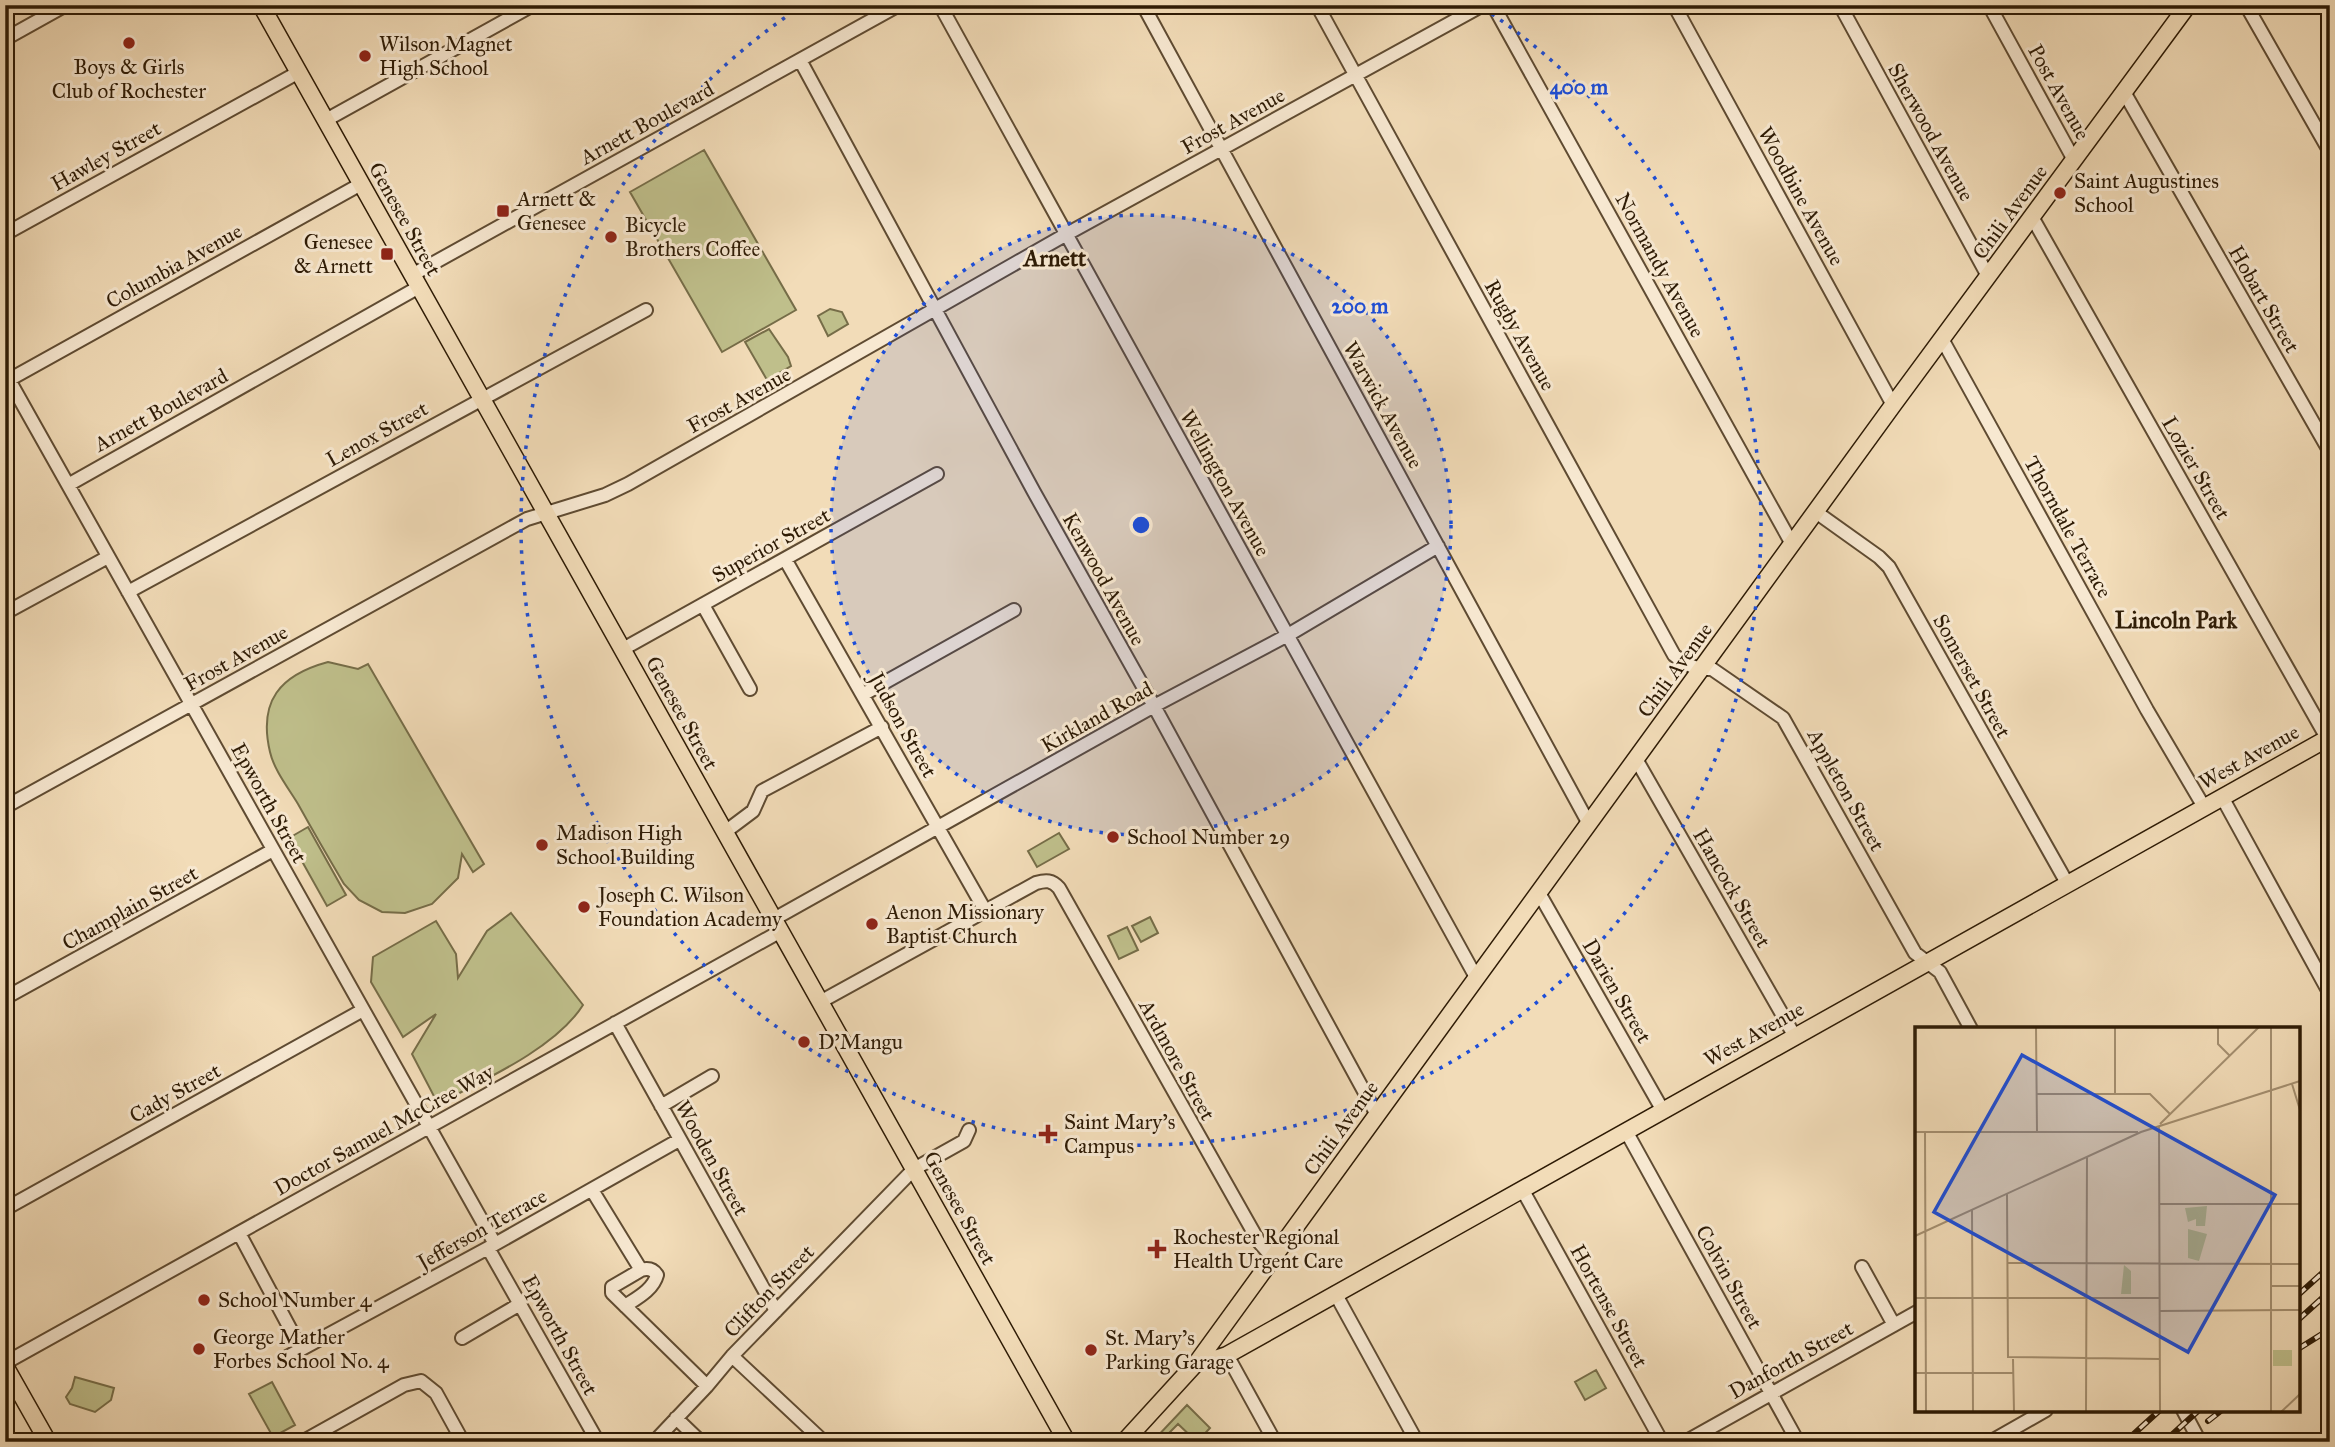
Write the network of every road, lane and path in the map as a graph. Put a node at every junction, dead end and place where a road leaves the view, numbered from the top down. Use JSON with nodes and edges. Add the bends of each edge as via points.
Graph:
{"nodes":[{"id":1,"x":66,"y":5,"type":"edge"},
{"id":2,"x":261,"y":5,"type":"edge"},
{"id":3,"x":533,"y":5,"type":"edge"},
{"id":4,"x":900,"y":5,"type":"edge"},
{"id":5,"x":940,"y":5,"type":"edge"},
{"id":6,"x":1143,"y":5,"type":"edge"},
{"id":7,"x":1317,"y":5,"type":"edge"},
{"id":8,"x":1483,"y":5,"type":"edge"},
{"id":9,"x":1493,"y":5,"type":"edge"},
{"id":10,"x":1674,"y":5,"type":"edge"},
{"id":11,"x":1840,"y":5,"type":"edge"},
{"id":12,"x":1989,"y":5,"type":"edge"},
{"id":13,"x":2188,"y":5,"type":"edge"},
{"id":14,"x":2246,"y":5,"type":"edge"},
{"id":15,"x":5,"y":39,"type":"edge"},
{"id":16,"x":800,"y":60,"type":"junction"},
{"id":17,"x":299,"y":72,"type":"junction"},
{"id":18,"x":1357,"y":76,"type":"junction"},
{"id":19,"x":2124,"y":92,"type":"junction"},
{"id":20,"x":326,"y":120,"type":"junction"},
{"id":21,"x":1221,"y":150,"type":"junction"},
{"id":22,"x":2330,"y":152,"type":"edge"},
{"id":23,"x":2074,"y":160,"type":"junction"},
{"id":24,"x":361,"y":184,"type":"junction"},
{"id":25,"x":2032,"y":217,"type":"junction"},
{"id":26,"x":5,"y":234,"type":"edge"},
{"id":27,"x":1065,"y":235,"type":"junction"},
{"id":28,"x":1988,"y":276,"type":"junction"},
{"id":29,"x":416,"y":281,"type":"junction"},
{"id":30,"x":646,"y":310,"type":"dead end"},
{"id":31,"x":936,"y":311,"type":"junction"},
{"id":32,"x":1942,"y":339,"type":"junction"},
{"id":33,"x":7,"y":381,"type":"edge"},
{"id":34,"x":482,"y":398,"type":"junction"},
{"id":35,"x":1893,"y":405,"type":"junction"},
{"id":36,"x":2330,"y":452,"type":"edge"},
{"id":37,"x":937,"y":474,"type":"dead end"},
{"id":38,"x":68,"y":485,"type":"junction"},
{"id":39,"x":545,"y":512,"type":"junction"},
{"id":40,"x":1816,"y":512,"type":"junction"},
{"id":41,"x":1793,"y":544,"type":"junction"},
{"id":42,"x":1438,"y":546,"type":"junction"},
{"id":43,"x":108,"y":556,"type":"junction"},
{"id":44,"x":785,"y":559,"type":"junction"},
{"id":45,"x":128,"y":592,"type":"junction"},
{"id":46,"x":703,"y":605,"type":"junction"},
{"id":47,"x":1014,"y":610,"type":"dead end"},
{"id":48,"x":5,"y":613,"type":"edge"},
{"id":49,"x":1288,"y":635,"type":"junction"},
{"id":50,"x":622,"y":649,"type":"junction"},
{"id":51,"x":1702,"y":670,"type":"junction"},
{"id":52,"x":750,"y":689,"type":"dead end"},
{"id":53,"x":864,"y":694,"type":"junction"},
{"id":54,"x":191,"y":705,"type":"junction"},
{"id":55,"x":1154,"y":706,"type":"junction"},
{"id":56,"x":882,"y":727,"type":"junction"},
{"id":57,"x":2329,"y":737,"type":"edge"},
{"id":58,"x":1636,"y":759,"type":"junction"},
{"id":59,"x":2222,"y":797,"type":"junction"},
{"id":60,"x":5,"y":807,"type":"edge"},
{"id":61,"x":2203,"y":807,"type":"junction"},
{"id":62,"x":1589,"y":824,"type":"junction"},
{"id":63,"x":938,"y":828,"type":"junction"},
{"id":64,"x":725,"y":832,"type":"junction"},
{"id":65,"x":273,"y":850,"type":"junction"},
{"id":66,"x":2067,"y":883,"type":"junction"},
{"id":67,"x":1539,"y":893,"type":"junction"},
{"id":68,"x":986,"y":912,"type":"junction"},
{"id":69,"x":777,"y":925,"type":"junction"},
{"id":70,"x":1927,"y":961,"type":"junction"},
{"id":71,"x":1477,"y":979,"type":"junction"},
{"id":72,"x":2330,"y":994,"type":"edge"},
{"id":73,"x":5,"y":998,"type":"edge"},
{"id":74,"x":820,"y":1002,"type":"junction"},
{"id":75,"x":363,"y":1010,"type":"junction"},
{"id":76,"x":615,"y":1023,"type":"junction"},
{"id":77,"x":1969,"y":1027,"type":"edge"},
{"id":78,"x":1794,"y":1035,"type":"junction"},
{"id":79,"x":712,"y":1076,"type":"dead end"},
{"id":80,"x":661,"y":1106,"type":"junction"},
{"id":81,"x":1662,"y":1109,"type":"junction"},
{"id":82,"x":1377,"y":1115,"type":"junction"},
{"id":83,"x":429,"y":1127,"type":"junction"},
{"id":84,"x":969,"y":1130,"type":"dead end"},
{"id":85,"x":1626,"y":1131,"type":"junction"},
{"id":86,"x":679,"y":1140,"type":"junction"},
{"id":87,"x":914,"y":1169,"type":"junction"},
{"id":88,"x":1522,"y":1189,"type":"junction"},
{"id":89,"x":592,"y":1190,"type":"junction"},
{"id":90,"x":5,"y":1209,"type":"edge"},
{"id":91,"x":239,"y":1233,"type":"junction"},
{"id":92,"x":491,"y":1246,"type":"junction"},
{"id":93,"x":1273,"y":1258,"type":"junction"},
{"id":94,"x":1862,"y":1267,"type":"dead end"},
{"id":95,"x":641,"y":1270,"type":"junction"},
{"id":96,"x":1335,"y":1293,"type":"junction"},
{"id":97,"x":520,"y":1304,"type":"junction"},
{"id":98,"x":625,"y":1306,"type":"junction"},
{"id":99,"x":776,"y":1311,"type":"junction"},
{"id":100,"x":1915,"y":1313,"type":"edge"},
{"id":101,"x":1894,"y":1325,"type":"junction"},
{"id":102,"x":462,"y":1338,"type":"dead end"},
{"id":103,"x":301,"y":1349,"type":"junction"},
{"id":104,"x":1227,"y":1355,"type":"junction"},
{"id":105,"x":732,"y":1356,"type":"junction"},
{"id":106,"x":287,"y":1357,"type":"dead end"},
{"id":107,"x":1198,"y":1361,"type":"junction"},
{"id":108,"x":5,"y":1365,"type":"edge"},
{"id":109,"x":707,"y":1386,"type":"junction"},
{"id":110,"x":1771,"y":1394,"type":"junction"},
{"id":111,"x":2042,"y":1412,"type":"edge"},
{"id":112,"x":2184,"y":1412,"type":"edge"},
{"id":113,"x":676,"y":1418,"type":"junction"},
{"id":114,"x":324,"y":1437,"type":"edge"},
{"id":115,"x":48,"y":1442,"type":"edge"},
{"id":116,"x":302,"y":1442,"type":"edge"},
{"id":117,"x":463,"y":1442,"type":"edge"},
{"id":118,"x":598,"y":1442,"type":"edge"},
{"id":119,"x":654,"y":1442,"type":"edge"},
{"id":120,"x":701,"y":1442,"type":"edge"},
{"id":121,"x":824,"y":1442,"type":"edge"},
{"id":122,"x":1067,"y":1442,"type":"edge"},
{"id":123,"x":1124,"y":1442,"type":"edge"},
{"id":124,"x":1275,"y":1442,"type":"edge"},
{"id":125,"x":1417,"y":1442,"type":"edge"},
{"id":126,"x":1662,"y":1442,"type":"edge"},
{"id":127,"x":1685,"y":1442,"type":"edge"},
{"id":128,"x":1798,"y":1442,"type":"edge"},
{"id":129,"x":1990,"y":1442,"type":"edge"},
{"id":130,"x":2200,"y":1442,"type":"edge"}],
"edges":[{"from":1,"to":15,"type":"street"},
{"from":2,"to":17,"type":"main road","name":"Genesee Street"},
{"from":3,"to":20,"type":"street"},
{"from":4,"to":16,"type":"street","name":"Arnett Boulevard"},
{"from":5,"to":27,"type":"street","name":"Wellington Avenue"},
{"from":6,"to":21,"type":"street","name":"Warwick Avenue"},
{"from":7,"to":18,"type":"street","name":"Rugby Avenue"},
{"from":8,"to":18,"type":"street","name":"Frost Avenue"},
{"from":9,"to":41,"type":"street","name":"Normandy Avenue"},
{"from":10,"to":35,"type":"street","name":"Woodbine Avenue"},
{"from":11,"to":28,"type":"street","name":"Sherwood Avenue"},
{"from":12,"to":23,"type":"street","name":"Post Avenue"},
{"from":13,"to":19,"type":"main road","name":"Chili Avenue"},
{"from":14,"to":22,"type":"street"},
{"from":16,"to":29,"type":"street","name":"Arnett Boulevard"},
{"from":16,"to":31,"type":"street","name":"Kenwood Avenue"},
{"from":17,"to":20,"type":"main road","name":"Genesee Street"},
{"from":17,"to":26,"type":"street","name":"Hawley Street"},
{"from":18,"to":21,"type":"street","name":"Frost Avenue"},
{"from":18,"to":51,"type":"street","name":"Rugby Avenue","via":[[1674,655]]},
{"from":19,"to":23,"type":"main road","name":"Chili Avenue"},
{"from":19,"to":36,"type":"street","name":"Hobart Street"},
{"from":20,"to":24,"type":"main road","name":"Genesee Street"},
{"from":21,"to":27,"type":"street","name":"Frost Avenue"},
{"from":21,"to":42,"type":"street","name":"Warwick Avenue"},
{"from":23,"to":25,"type":"main road","name":"Chili Avenue"},
{"from":24,"to":29,"type":"main road","name":"Genesee Street"},
{"from":24,"to":33,"type":"street","name":"Columbia Avenue"},
{"from":25,"to":28,"type":"main road","name":"Chili Avenue"},
{"from":25,"to":57,"type":"street","name":"Lozier Street"},
{"from":27,"to":31,"type":"street","name":"Frost Avenue"},
{"from":27,"to":49,"type":"street","name":"Wellington Avenue"},
{"from":28,"to":32,"type":"main road","name":"Chili Avenue"},
{"from":29,"to":34,"type":"main road","name":"Genesee Street"},
{"from":29,"to":38,"type":"street","name":"Arnett Boulevard"},
{"from":30,"to":34,"type":"street","name":"Lenox Street"},
{"from":31,"to":39,"type":"street","name":"Frost Avenue","via":[[628,484]]},
{"from":31,"to":55,"type":"street","name":"Kenwood Avenue"},
{"from":32,"to":35,"type":"main road","name":"Chili Avenue"},
{"from":32,"to":61,"type":"street","name":"Thorndale Terrace"},
{"from":33,"to":38,"type":"street","name":"Epworth Street"},
{"from":34,"to":39,"type":"main road","name":"Genesee Street"},
{"from":34,"to":45,"type":"street","name":"Lenox Street"},
{"from":35,"to":40,"type":"main road","name":"Chili Avenue"},
{"from":37,"to":44,"type":"street","name":"Superior Street"},
{"from":38,"to":43,"type":"street","name":"Epworth Street"},
{"from":39,"to":50,"type":"main road","name":"Genesee Street"},
{"from":39,"to":54,"type":"street","name":"Frost Avenue"},
{"from":40,"to":41,"type":"main road","name":"Chili Avenue"},
{"from":40,"to":66,"type":"street","name":"Somerset Street","via":[[1889,567]]},
{"from":41,"to":51,"type":"main road","name":"Chili Avenue"},
{"from":42,"to":49,"type":"street","name":"Kirkland Road"},
{"from":42,"to":62,"type":"street","name":"Warwick Avenue"},
{"from":43,"to":45,"type":"street","name":"Epworth Street"},
{"from":43,"to":48,"type":"street"},
{"from":44,"to":46,"type":"street","name":"Superior Street"},
{"from":44,"to":53,"type":"street","name":"Judson Street"},
{"from":45,"to":54,"type":"street","name":"Epworth Street"},
{"from":46,"to":50,"type":"street","name":"Superior Street"},
{"from":46,"to":52,"type":"street"},
{"from":47,"to":53,"type":"street"},
{"from":49,"to":55,"type":"street","name":"Kirkland Road"},
{"from":49,"to":71,"type":"street","name":"Wellington Avenue"},
{"from":50,"to":64,"type":"main road","name":"Genesee Street"},
{"from":51,"to":58,"type":"main road","name":"Chili Avenue"},
{"from":51,"to":70,"type":"street","name":"Appleton Street","via":[[1712,669],[1783,718],[1915,953]]},
{"from":53,"to":56,"type":"street","name":"Judson Street"},
{"from":54,"to":60,"type":"street","name":"Frost Avenue"},
{"from":54,"to":65,"type":"street","name":"Epworth Street"},
{"from":55,"to":63,"type":"street","name":"Kirkland Road"},
{"from":55,"to":82,"type":"street","name":"Kenwood Avenue"},
{"from":56,"to":63,"type":"street","name":"Judson Street"},
{"from":56,"to":64,"type":"street","via":[[762,792],[754,811]]},
{"from":57,"to":59,"type":"main road","name":"West Avenue"},
{"from":58,"to":62,"type":"main road","name":"Chili Avenue"},
{"from":58,"to":78,"type":"street","name":"Hancock Street"},
{"from":59,"to":61,"type":"main road","name":"West Avenue"},
{"from":59,"to":72,"type":"street"},
{"from":61,"to":66,"type":"main road","name":"West Avenue"},
{"from":62,"to":67,"type":"main road","name":"Chili Avenue"},
{"from":63,"to":68,"type":"street","name":"Judson Street"},
{"from":63,"to":69,"type":"street","name":"Kirkland Road"},
{"from":64,"to":69,"type":"main road","name":"Genesee Street"},
{"from":65,"to":73,"type":"street","name":"Champlain Street"},
{"from":65,"to":75,"type":"street","name":"Epworth Street"},
{"from":66,"to":70,"type":"main road","name":"West Avenue"},
{"from":67,"to":71,"type":"main road","name":"Chili Avenue"},
{"from":67,"to":81,"type":"street","name":"Darien Street"},
{"from":68,"to":74,"type":"street"},
{"from":68,"to":93,"type":"street","name":"Ardmore Street","via":[[1036,883],[1049,881],[1059,888],[1259,1242]]},
{"from":69,"to":74,"type":"main road","name":"Genesee Street"},
{"from":69,"to":76,"type":"street","name":"Doctor Samuel McCree Way"},
{"from":70,"to":77,"type":"street","name":"Appleton Street","via":[[1940,972]]},
{"from":70,"to":78,"type":"main road","name":"West Avenue"},
{"from":71,"to":82,"type":"main road","name":"Chili Avenue"},
{"from":74,"to":87,"type":"main road","name":"Genesee Street"},
{"from":75,"to":83,"type":"street","name":"Epworth Street"},
{"from":75,"to":90,"type":"street","name":"Cady Street"},
{"from":76,"to":80,"type":"street","name":"Wooden Street"},
{"from":76,"to":83,"type":"street","name":"Doctor Samuel McCree Way"},
{"from":78,"to":81,"type":"main road","name":"West Avenue"},
{"from":79,"to":80,"type":"street"},
{"from":80,"to":86,"type":"street","name":"Wooden Street"},
{"from":81,"to":85,"type":"main road","name":"West Avenue"},
{"from":82,"to":93,"type":"main road","name":"Chili Avenue"},
{"from":83,"to":91,"type":"street","name":"Doctor Samuel McCree Way"},
{"from":83,"to":92,"type":"street","name":"Epworth Street"},
{"from":84,"to":87,"type":"street","name":"Clifton Street","via":[[964,1141]]},
{"from":85,"to":88,"type":"main road","name":"West Avenue"},
{"from":85,"to":110,"type":"street","name":"Colvin Street"},
{"from":86,"to":89,"type":"street","name":"Jefferson Terrace"},
{"from":86,"to":99,"type":"street","name":"Wooden Street"},
{"from":87,"to":99,"type":"street","name":"Clifton Street"},
{"from":87,"to":122,"type":"main road","name":"Genesee Street"},
{"from":88,"to":96,"type":"main road","name":"West Avenue"},
{"from":88,"to":126,"type":"street","name":"Hortense Street"},
{"from":89,"to":92,"type":"street","name":"Jefferson Terrace"},
{"from":89,"to":95,"type":"street"},
{"from":91,"to":103,"type":"street"},
{"from":91,"to":108,"type":"street","name":"Doctor Samuel McCree Way"},
{"from":92,"to":97,"type":"street","name":"Epworth Street"},
{"from":92,"to":103,"type":"street","name":"Jefferson Terrace"},
{"from":93,"to":107,"type":"main road","name":"Chili Avenue"},
{"from":94,"to":101,"type":"street"},
{"from":95,"to":98,"type":"street","via":[[611,1290]]},
{"from":95,"to":98,"type":"street","via":[[655,1272],[656,1281]]},
{"from":96,"to":104,"type":"main road","name":"West Avenue"},
{"from":96,"to":125,"type":"street"},
{"from":97,"to":102,"type":"street"},
{"from":97,"to":118,"type":"street","name":"Epworth Street"},
{"from":98,"to":109,"type":"street"},
{"from":99,"to":105,"type":"street","name":"Clifton Street"},
{"from":100,"to":101,"type":"street","name":"Danforth Street"},
{"from":101,"to":110,"type":"street","name":"Danforth Street"},
{"from":103,"to":106,"type":"street","name":"Jefferson Terrace"},
{"from":104,"to":107,"type":"main road","name":"West Avenue"},
{"from":104,"to":124,"type":"street"},
{"from":105,"to":109,"type":"street","name":"Clifton Street"},
{"from":105,"to":121,"type":"street"},
{"from":107,"to":123,"type":"main road","name":"Chili Avenue"},
{"from":108,"to":115,"type":"main road"},
{"from":109,"to":113,"type":"street","name":"Clifton Street"},
{"from":110,"to":127,"type":"street","name":"Danforth Street"},
{"from":110,"to":128,"type":"street","name":"Colvin Street"},
{"from":111,"to":129,"type":"street"},
{"from":112,"to":130,"type":"street"},
{"from":113,"to":119,"type":"street","name":"Clifton Street"},
{"from":113,"to":120,"type":"street"},
{"from":114,"to":116,"type":"street"},
{"from":114,"to":117,"type":"street","via":[[404,1385],[421,1381],[436,1393]]}]}
